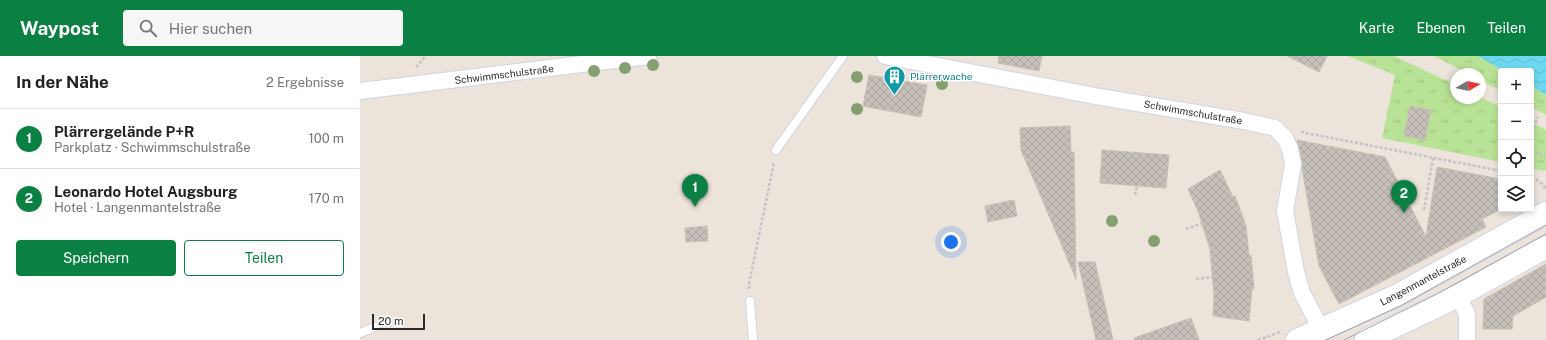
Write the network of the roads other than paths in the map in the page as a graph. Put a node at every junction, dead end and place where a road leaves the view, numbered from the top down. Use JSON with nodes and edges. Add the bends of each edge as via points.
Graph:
{"nodes":[{"id":1,"x":648,"y":56,"type":"edge"},
{"id":2,"x":843,"y":56,"type":"edge"},
{"id":3,"x":885,"y":56,"type":"edge"},
{"id":4,"x":360,"y":91,"type":"edge"},
{"id":5,"x":776,"y":150,"type":"road end"},
{"id":6,"x":1546,"y":212,"type":"edge"},
{"id":7,"x":1546,"y":247,"type":"edge"},
{"id":8,"x":1458,"y":296,"type":"junction"},
{"id":9,"x":750,"y":302,"type":"road end"},
{"id":10,"x":376,"y":327,"type":"dead end"},
{"id":11,"x":1321,"y":329,"type":"junction"},
{"id":12,"x":360,"y":333,"type":"edge"},
{"id":13,"x":753,"y":340,"type":"edge"},
{"id":14,"x":1297,"y":340,"type":"edge"},
{"id":15,"x":1366,"y":340,"type":"edge"},
{"id":16,"x":1467,"y":340,"type":"edge"}],
"edges":[{"from":1,"to":4,"type":"street","name":"Schwimmschulstraße"},
{"from":2,"to":5,"type":"lane"},
{"from":3,"to":11,"type":"street","name":"Schwimmschulstraße","via":[[1275,128],[1285,138],[1293,164],[1285,211],[1296,272],[1302,293]]},
{"from":6,"to":11,"type":"main road","name":"Langenmantelstraße","via":[[1408,290]]},
{"from":7,"to":8,"type":"main road"},
{"from":8,"to":15,"type":"main road"},
{"from":8,"to":16,"type":"street","via":[[1467,314]]},
{"from":9,"to":13,"type":"lane"},
{"from":10,"to":12,"type":"lane"},
{"from":11,"to":14,"type":"main road","name":"Langenmantelstraße"}]}
